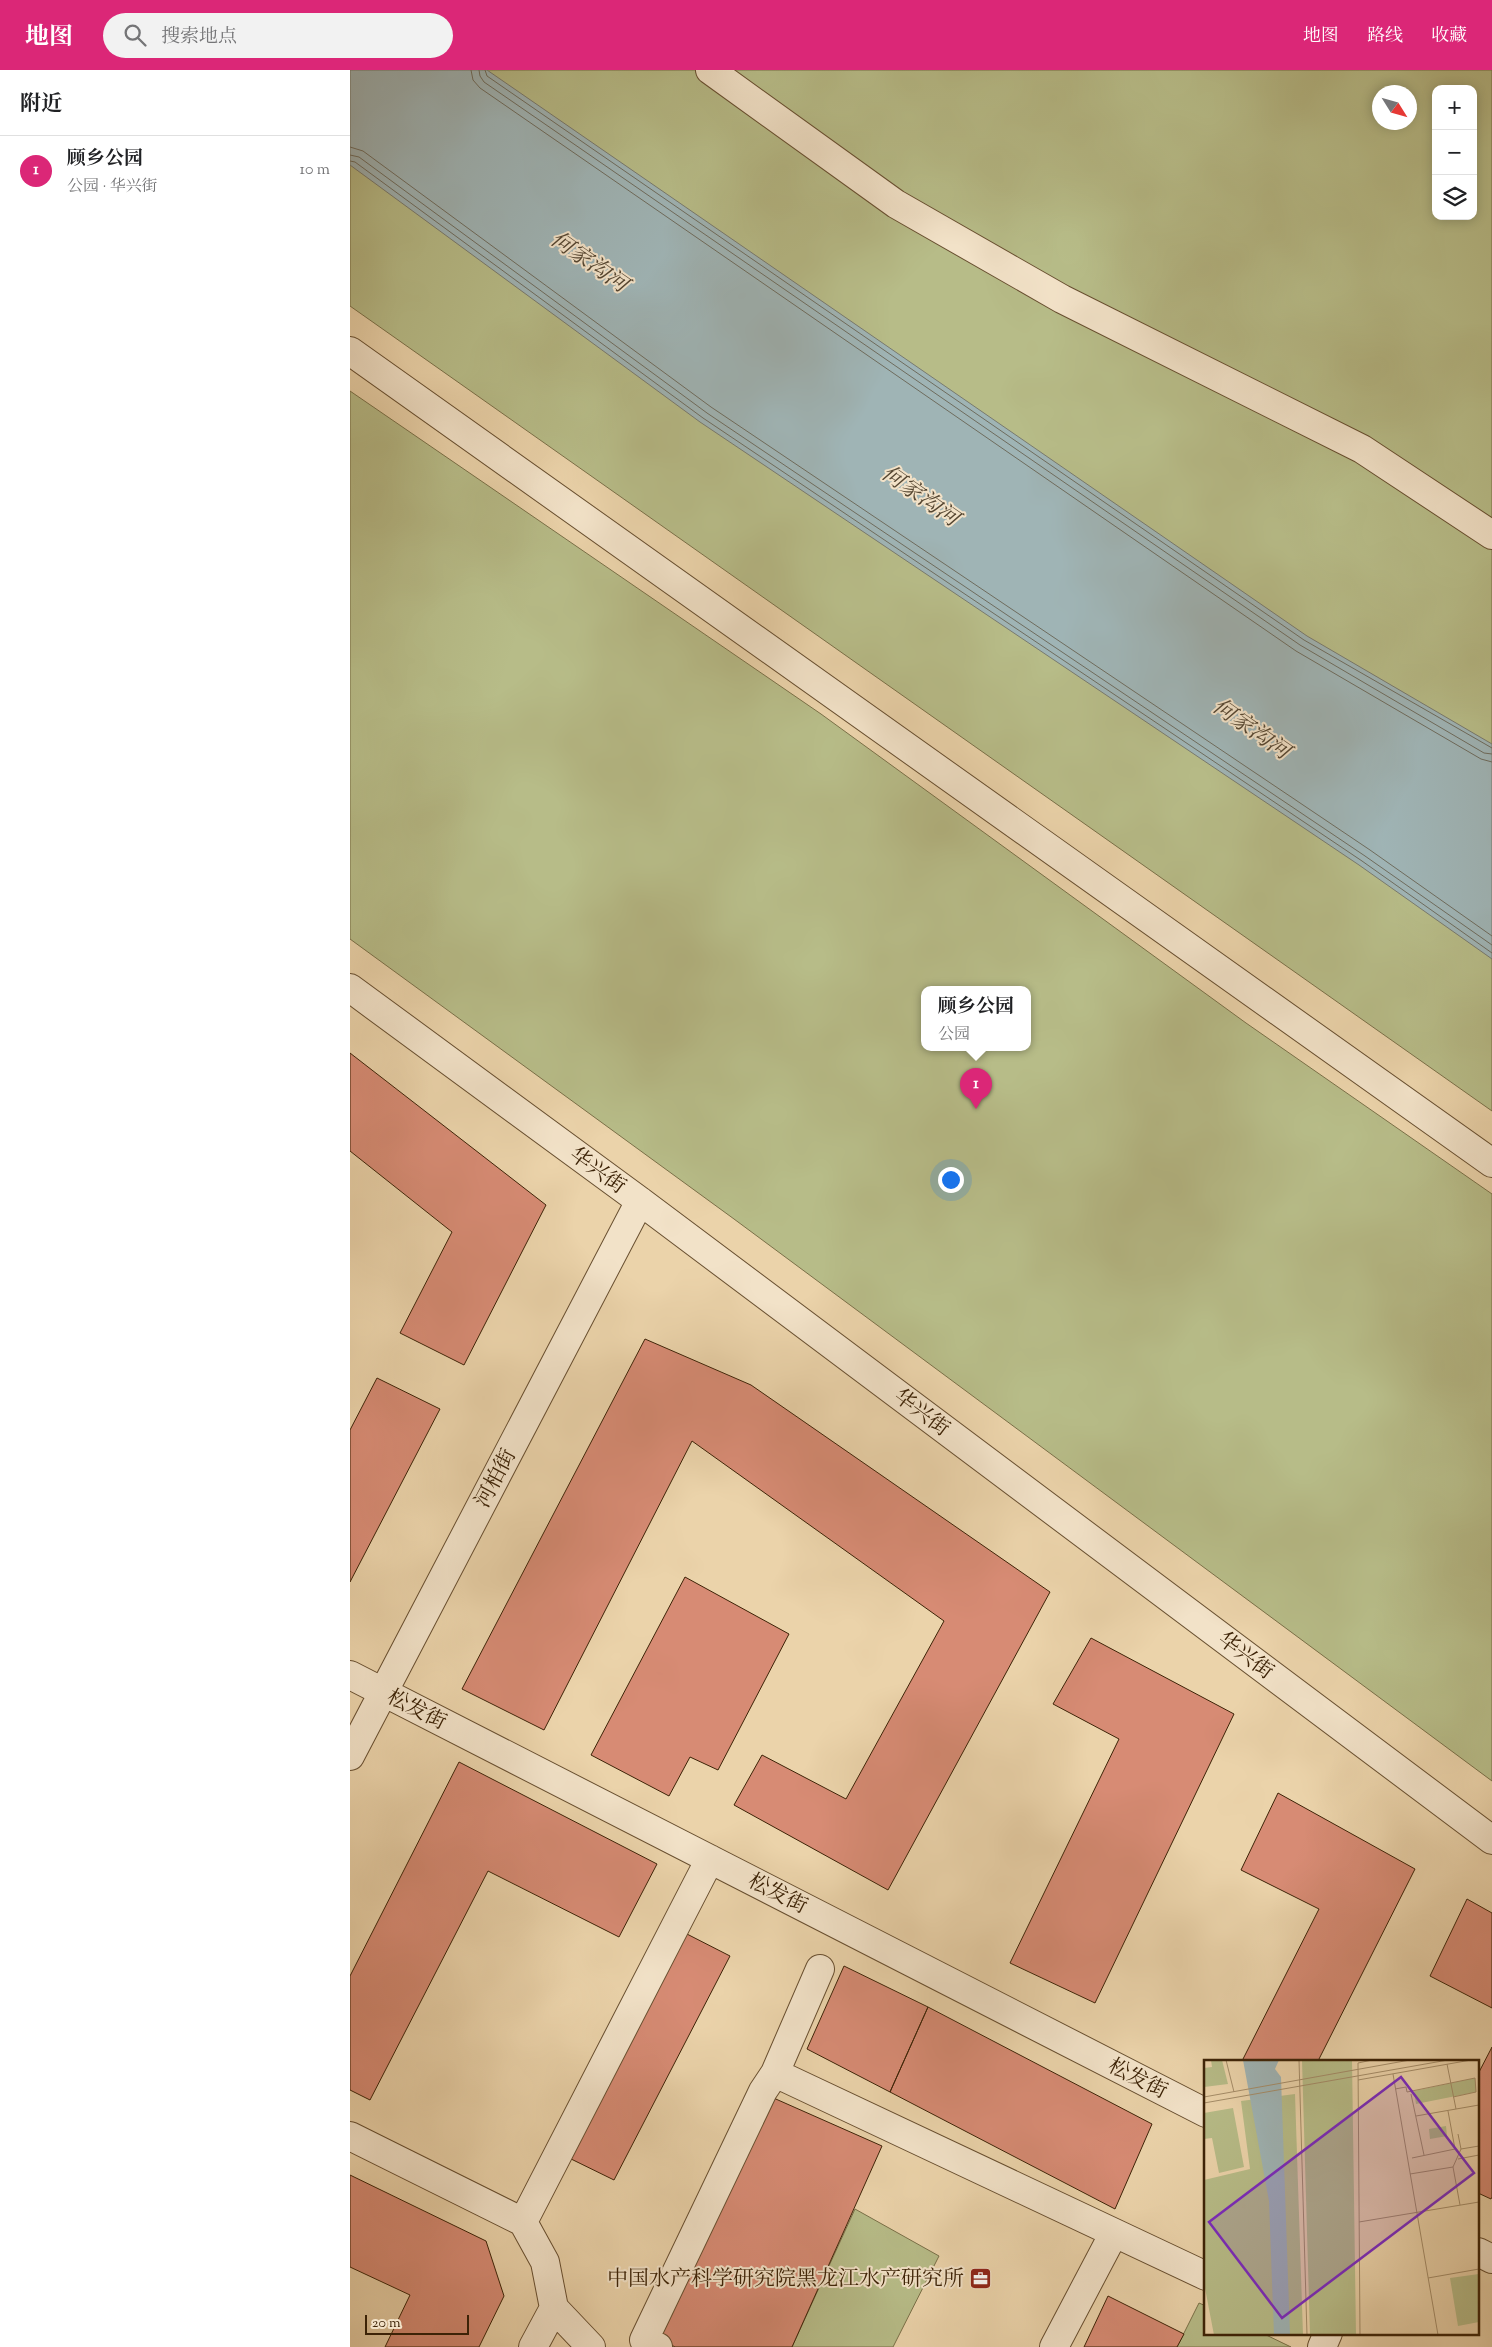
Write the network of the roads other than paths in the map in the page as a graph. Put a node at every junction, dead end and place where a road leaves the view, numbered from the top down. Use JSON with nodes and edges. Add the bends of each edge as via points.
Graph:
{"nodes":[{"id":1,"x":710,"y":70,"type":"edge"},
{"id":2,"x":350,"y":351,"type":"edge"},
{"id":3,"x":1492,"y":535,"type":"edge"},
{"id":4,"x":350,"y":988,"type":"edge"},
{"id":5,"x":1492,"y":1163,"type":"edge"},
{"id":6,"x":640,"y":1201,"type":"junction"},
{"id":7,"x":350,"y":1674,"type":"edge"},
{"id":8,"x":383,"y":1692,"type":"junction"},
{"id":9,"x":350,"y":1756,"type":"edge"},
{"id":10,"x":1492,"y":1840,"type":"edge"},
{"id":11,"x":710,"y":1859,"type":"junction"},
{"id":12,"x":820,"y":1969,"type":"dead end"},
{"id":13,"x":775,"y":2073,"type":"junction"},
{"id":14,"x":1204,"y":2111,"type":"edge"},
{"id":15,"x":350,"y":2136,"type":"edge"},
{"id":16,"x":523,"y":2222,"type":"junction"},
{"id":17,"x":1114,"y":2233,"type":"junction"},
{"id":18,"x":1480,"y":2253,"type":"edge"},
{"id":19,"x":1492,"y":2259,"type":"edge"},
{"id":20,"x":1204,"y":2275,"type":"edge"},
{"id":21,"x":554,"y":2308,"type":"junction"},
{"id":22,"x":1328,"y":2334,"type":"edge"},
{"id":23,"x":533,"y":2347,"type":"edge"},
{"id":24,"x":591,"y":2347,"type":"edge"},
{"id":25,"x":658,"y":2347,"type":"edge"},
{"id":26,"x":1054,"y":2347,"type":"edge"},
{"id":27,"x":1322,"y":2347,"type":"edge"}],
"edges":[{"from":1,"to":3,"type":"street","via":[[896,204],[1062,299],[1362,448]]},
{"from":2,"to":5,"type":"street"},
{"from":4,"to":6,"type":"street","name":"华兴街"},
{"from":6,"to":8,"type":"street","name":"河柏街"},
{"from":6,"to":10,"type":"street","name":"华兴街"},
{"from":7,"to":8,"type":"street","name":"松发街"},
{"from":8,"to":9,"type":"street","name":"河柏街"},
{"from":8,"to":11,"type":"street","name":"松发街"},
{"from":11,"to":14,"type":"street","name":"松发街"},
{"from":11,"to":16,"type":"street"},
{"from":12,"to":13,"type":"street"},
{"from":13,"to":17,"type":"street"},
{"from":13,"to":25,"type":"street","via":[[763,2091],[644,2340]]},
{"from":15,"to":16,"type":"street"},
{"from":16,"to":21,"type":"street","via":[[545,2262]]},
{"from":17,"to":20,"type":"street"},
{"from":17,"to":26,"type":"street"},
{"from":18,"to":19,"type":"street"},
{"from":21,"to":23,"type":"street"},
{"from":21,"to":24,"type":"street"},
{"from":22,"to":27,"type":"street"}]}
